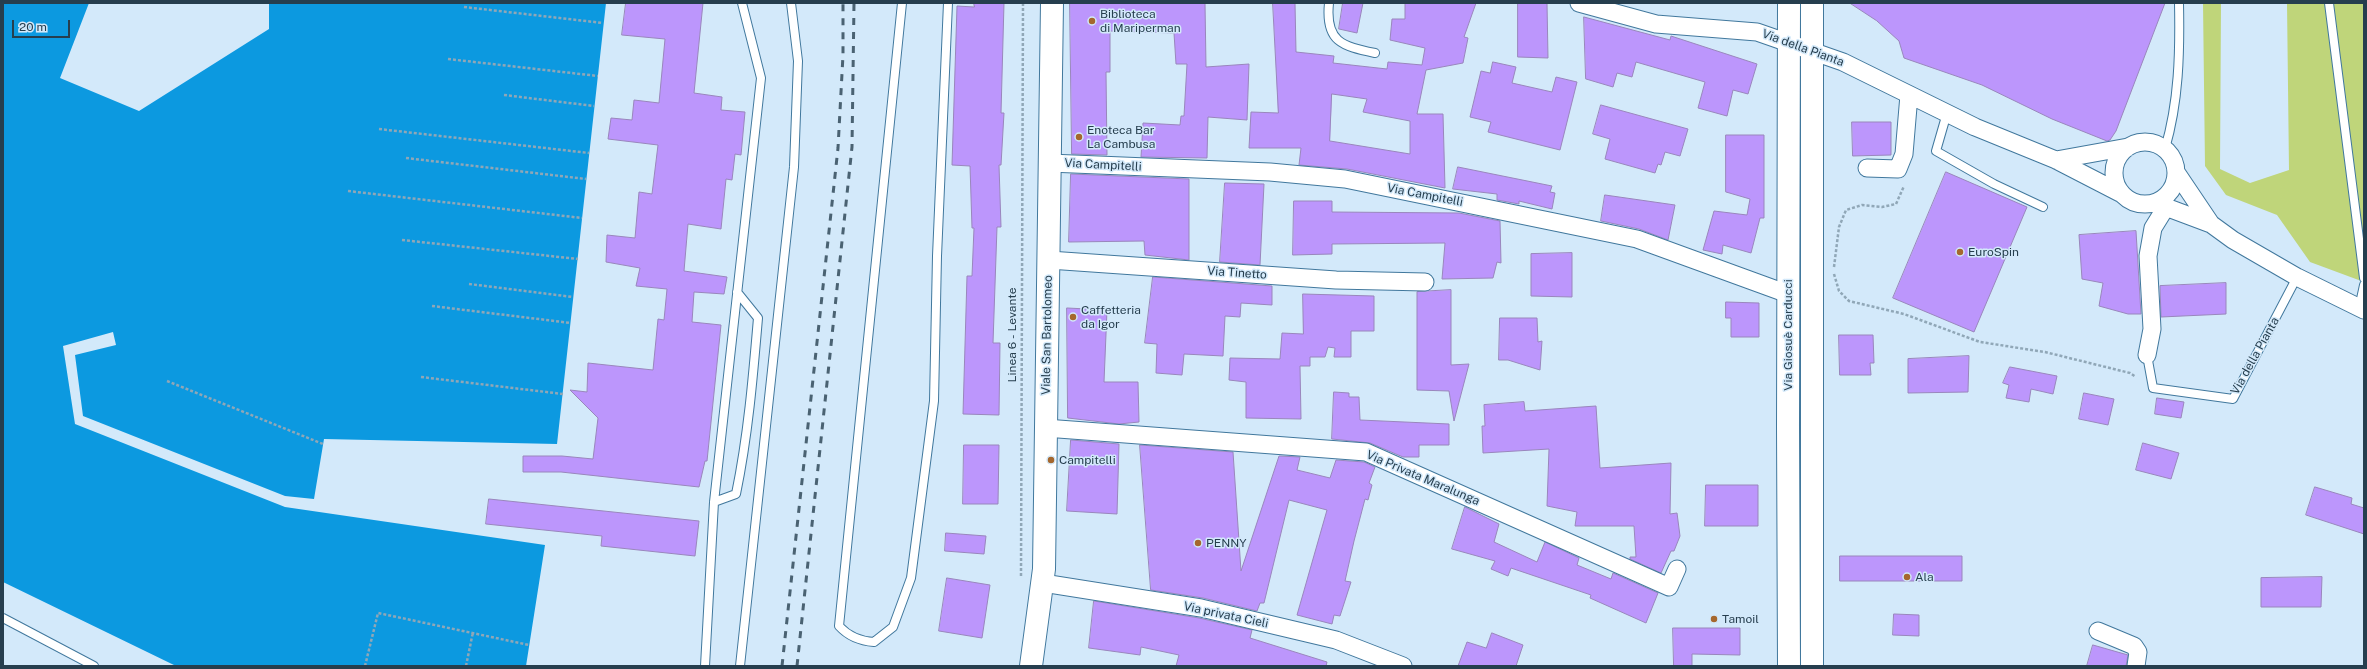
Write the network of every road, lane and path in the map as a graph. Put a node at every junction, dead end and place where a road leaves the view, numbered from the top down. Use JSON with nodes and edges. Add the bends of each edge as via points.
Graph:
{"nodes":[{"id":1,"x":742,"y":3,"type":"edge"},
{"id":2,"x":791,"y":3,"type":"edge"},
{"id":3,"x":902,"y":3,"type":"edge"},
{"id":4,"x":948,"y":3,"type":"edge"},
{"id":5,"x":1023,"y":3,"type":"edge"},
{"id":6,"x":1052,"y":3,"type":"edge"},
{"id":7,"x":1329,"y":3,"type":"edge"},
{"id":8,"x":1579,"y":3,"type":"edge"},
{"id":9,"x":1789,"y":3,"type":"edge"},
{"id":10,"x":1812,"y":3,"type":"edge"},
{"id":11,"x":2179,"y":3,"type":"edge"},
{"id":12,"x":2329,"y":3,"type":"edge"},
{"id":13,"x":464,"y":6,"type":"dead end"},
{"id":14,"x":603,"y":23,"type":"dead end"},
{"id":15,"x":1789,"y":42,"type":"junction"},
{"id":16,"x":1812,"y":50,"type":"junction"},
{"id":17,"x":1375,"y":53,"type":"dead end"},
{"id":18,"x":448,"y":59,"type":"dead end"},
{"id":19,"x":598,"y":76,"type":"dead end"},
{"id":20,"x":1909,"y":94,"type":"junction"},
{"id":21,"x":504,"y":95,"type":"dead end"},
{"id":22,"x":594,"y":106,"type":"dead end"},
{"id":23,"x":1947,"y":113,"type":"junction"},
{"id":24,"x":379,"y":129,"type":"dead end"},
{"id":25,"x":2128,"y":146,"type":"junction"},
{"id":26,"x":2165,"y":149,"type":"junction"},
{"id":27,"x":589,"y":153,"type":"dead end"},
{"id":28,"x":406,"y":158,"type":"dead end"},
{"id":29,"x":2056,"y":160,"type":"junction"},
{"id":30,"x":1049,"y":163,"type":"junction"},
{"id":31,"x":1867,"y":168,"type":"dead end"},
{"id":32,"x":2176,"y":172,"type":"junction"},
{"id":33,"x":586,"y":179,"type":"dead end"},
{"id":34,"x":1904,"y":185,"type":"dead end"},
{"id":35,"x":348,"y":191,"type":"dead end"},
{"id":36,"x":2120,"y":193,"type":"junction"},
{"id":37,"x":2160,"y":205,"type":"junction"},
{"id":38,"x":2043,"y":207,"type":"dead end"},
{"id":39,"x":582,"y":218,"type":"dead end"},
{"id":40,"x":2211,"y":224,"type":"junction"},
{"id":41,"x":402,"y":240,"type":"dead end"},
{"id":42,"x":578,"y":259,"type":"dead end"},
{"id":43,"x":1049,"y":260,"type":"junction"},
{"id":44,"x":2297,"y":277,"type":"junction"},
{"id":45,"x":2364,"y":278,"type":"edge"},
{"id":46,"x":1425,"y":282,"type":"dead end"},
{"id":47,"x":469,"y":284,"type":"dead end"},
{"id":48,"x":2364,"y":285,"type":"edge"},
{"id":49,"x":737,"y":292,"type":"junction"},
{"id":50,"x":1788,"y":294,"type":"junction"},
{"id":51,"x":573,"y":297,"type":"dead end"},
{"id":52,"x":432,"y":306,"type":"dead end"},
{"id":53,"x":2362,"y":309,"type":"edge"},
{"id":54,"x":571,"y":323,"type":"dead end"},
{"id":55,"x":2147,"y":355,"type":"joint"},
{"id":56,"x":420,"y":378,"type":"dead end"},
{"id":57,"x":167,"y":381,"type":"dead end"},
{"id":58,"x":2153,"y":388,"type":"junction"},
{"id":59,"x":563,"y":394,"type":"dead end"},
{"id":60,"x":1045,"y":428,"type":"junction"},
{"id":61,"x":323,"y":444,"type":"dead end"},
{"id":62,"x":714,"y":502,"type":"junction"},
{"id":63,"x":1677,"y":568,"type":"dead end"},
{"id":64,"x":1021,"y":582,"type":"dead end"},
{"id":65,"x":1043,"y":584,"type":"junction"},
{"id":66,"x":3,"y":618,"type":"edge"},
{"id":67,"x":2098,"y":631,"type":"dead end"},
{"id":68,"x":473,"y":632,"type":"junction"},
{"id":69,"x":530,"y":645,"type":"dead end"},
{"id":70,"x":89,"y":665,"type":"edge"},
{"id":71,"x":365,"y":666,"type":"edge"},
{"id":72,"x":466,"y":666,"type":"edge"},
{"id":73,"x":705,"y":666,"type":"edge"},
{"id":74,"x":740,"y":666,"type":"edge"},
{"id":75,"x":1030,"y":666,"type":"edge"},
{"id":76,"x":1403,"y":666,"type":"edge"},
{"id":77,"x":1789,"y":666,"type":"edge"},
{"id":78,"x":1812,"y":666,"type":"edge"},
{"id":79,"x":2136,"y":666,"type":"edge"}],
"edges":[{"from":1,"to":49,"type":"lane","via":[[761,78]]},
{"from":2,"to":74,"type":"lane","via":[[798,61],[794,167]]},
{"from":3,"to":4,"type":"lane","via":[[839,626],[845,633],[861,642],[874,642],[893,627],[911,578],[934,401],[937,256]]},
{"from":5,"to":64,"type":"path","name":"Linea 6 - Levante"},
{"from":6,"to":30,"type":"main road","name":"Viale San Bartolomeo"},
{"from":7,"to":17,"type":"lane","via":[[1330,26],[1340,42],[1347,47]]},
{"from":8,"to":15,"type":"street","name":"Via della Pianta","via":[[1656,24],[1757,32]]},
{"from":9,"to":15,"type":"main road","name":"Via Giosuè Carducci"},
{"from":10,"to":16,"type":"main road","name":"Via Giosuè Carducci"},
{"from":11,"to":26,"type":"lane","via":[[2180,54],[2173,122]]},
{"from":12,"to":45,"type":"lane"},
{"from":13,"to":14,"type":"path"},
{"from":15,"to":16,"type":"street","name":"Via della Pianta"},
{"from":15,"to":50,"type":"main road","name":"Via Giosuè Carducci"},
{"from":16,"to":20,"type":"street","name":"Via della Pianta"},
{"from":16,"to":78,"type":"main road","name":"Via Giosuè Carducci"},
{"from":18,"to":19,"type":"path"},
{"from":20,"to":23,"type":"street","name":"Via della Pianta"},
{"from":20,"to":31,"type":"street","via":[[1904,154],[1898,169]]},
{"from":21,"to":22,"type":"path"},
{"from":23,"to":29,"type":"street","name":"Via della Pianta"},
{"from":23,"to":38,"type":"lane","via":[[1936,151],[1994,184]]},
{"from":24,"to":27,"type":"path"},
{"from":25,"to":26,"type":"street","via":[[2147,142]]},
{"from":25,"to":29,"type":"street"},
{"from":25,"to":36,"type":"street","via":[[2115,163],[2113,173]]},
{"from":26,"to":32,"type":"street","via":[[2173,160]]},
{"from":28,"to":33,"type":"path"},
{"from":29,"to":36,"type":"street","name":"Via della Pianta"},
{"from":30,"to":43,"type":"main road","name":"Viale San Bartolomeo"},
{"from":30,"to":50,"type":"street","name":"Via Campitelli","via":[[1270,172],[1345,179],[1637,239]]},
{"from":32,"to":37,"type":"street","via":[[2175,182]]},
{"from":32,"to":40,"type":"street"},
{"from":34,"to":58,"type":"path","via":[[1896,204],[1882,207],[1862,205],[1846,210],[1838,227],[1834,273],[1839,291],[1849,300],[1904,314],[1987,344],[2045,352],[2130,373]]},
{"from":35,"to":39,"type":"path"},
{"from":36,"to":37,"type":"street","via":[[2136,204]]},
{"from":37,"to":40,"type":"street"},
{"from":37,"to":55,"type":"street","via":[[2148,256],[2152,329]]},
{"from":40,"to":44,"type":"street","via":[[2232,240]]},
{"from":41,"to":42,"type":"path"},
{"from":43,"to":46,"type":"street","name":"Via Tinetto","via":[[1336,280]]},
{"from":43,"to":60,"type":"main road","name":"Viale San Bartolomeo"},
{"from":44,"to":53,"type":"street"},
{"from":44,"to":58,"type":"lane","name":"Via della Pianta","via":[[2233,399]]},
{"from":47,"to":51,"type":"path"},
{"from":48,"to":53,"type":"lane"},
{"from":49,"to":62,"type":"lane"},
{"from":49,"to":62,"type":"lane","via":[[758,318],[744,457],[736,494]]},
{"from":50,"to":77,"type":"main road","name":"Via Giosuè Carducci"},
{"from":52,"to":54,"type":"path"},
{"from":55,"to":58,"type":"lane"},
{"from":56,"to":59,"type":"path"},
{"from":57,"to":61,"type":"path"},
{"from":60,"to":63,"type":"street","name":"Via Privata Maralunga","via":[[1366,452],[1669,586]]},
{"from":60,"to":65,"type":"main road","name":"Viale San Bartolomeo"},
{"from":62,"to":73,"type":"lane"},
{"from":65,"to":75,"type":"main road","name":"Viale San Bartolomeo"},
{"from":65,"to":76,"type":"street","name":"Via privata Cieli","via":[[1201,608],[1336,640]]},
{"from":66,"to":70,"type":"lane"},
{"from":67,"to":79,"type":"street","via":[[2134,646],[2138,652]]},
{"from":68,"to":69,"type":"path"},
{"from":68,"to":71,"type":"path","via":[[378,613]]},
{"from":68,"to":72,"type":"path"}]}
